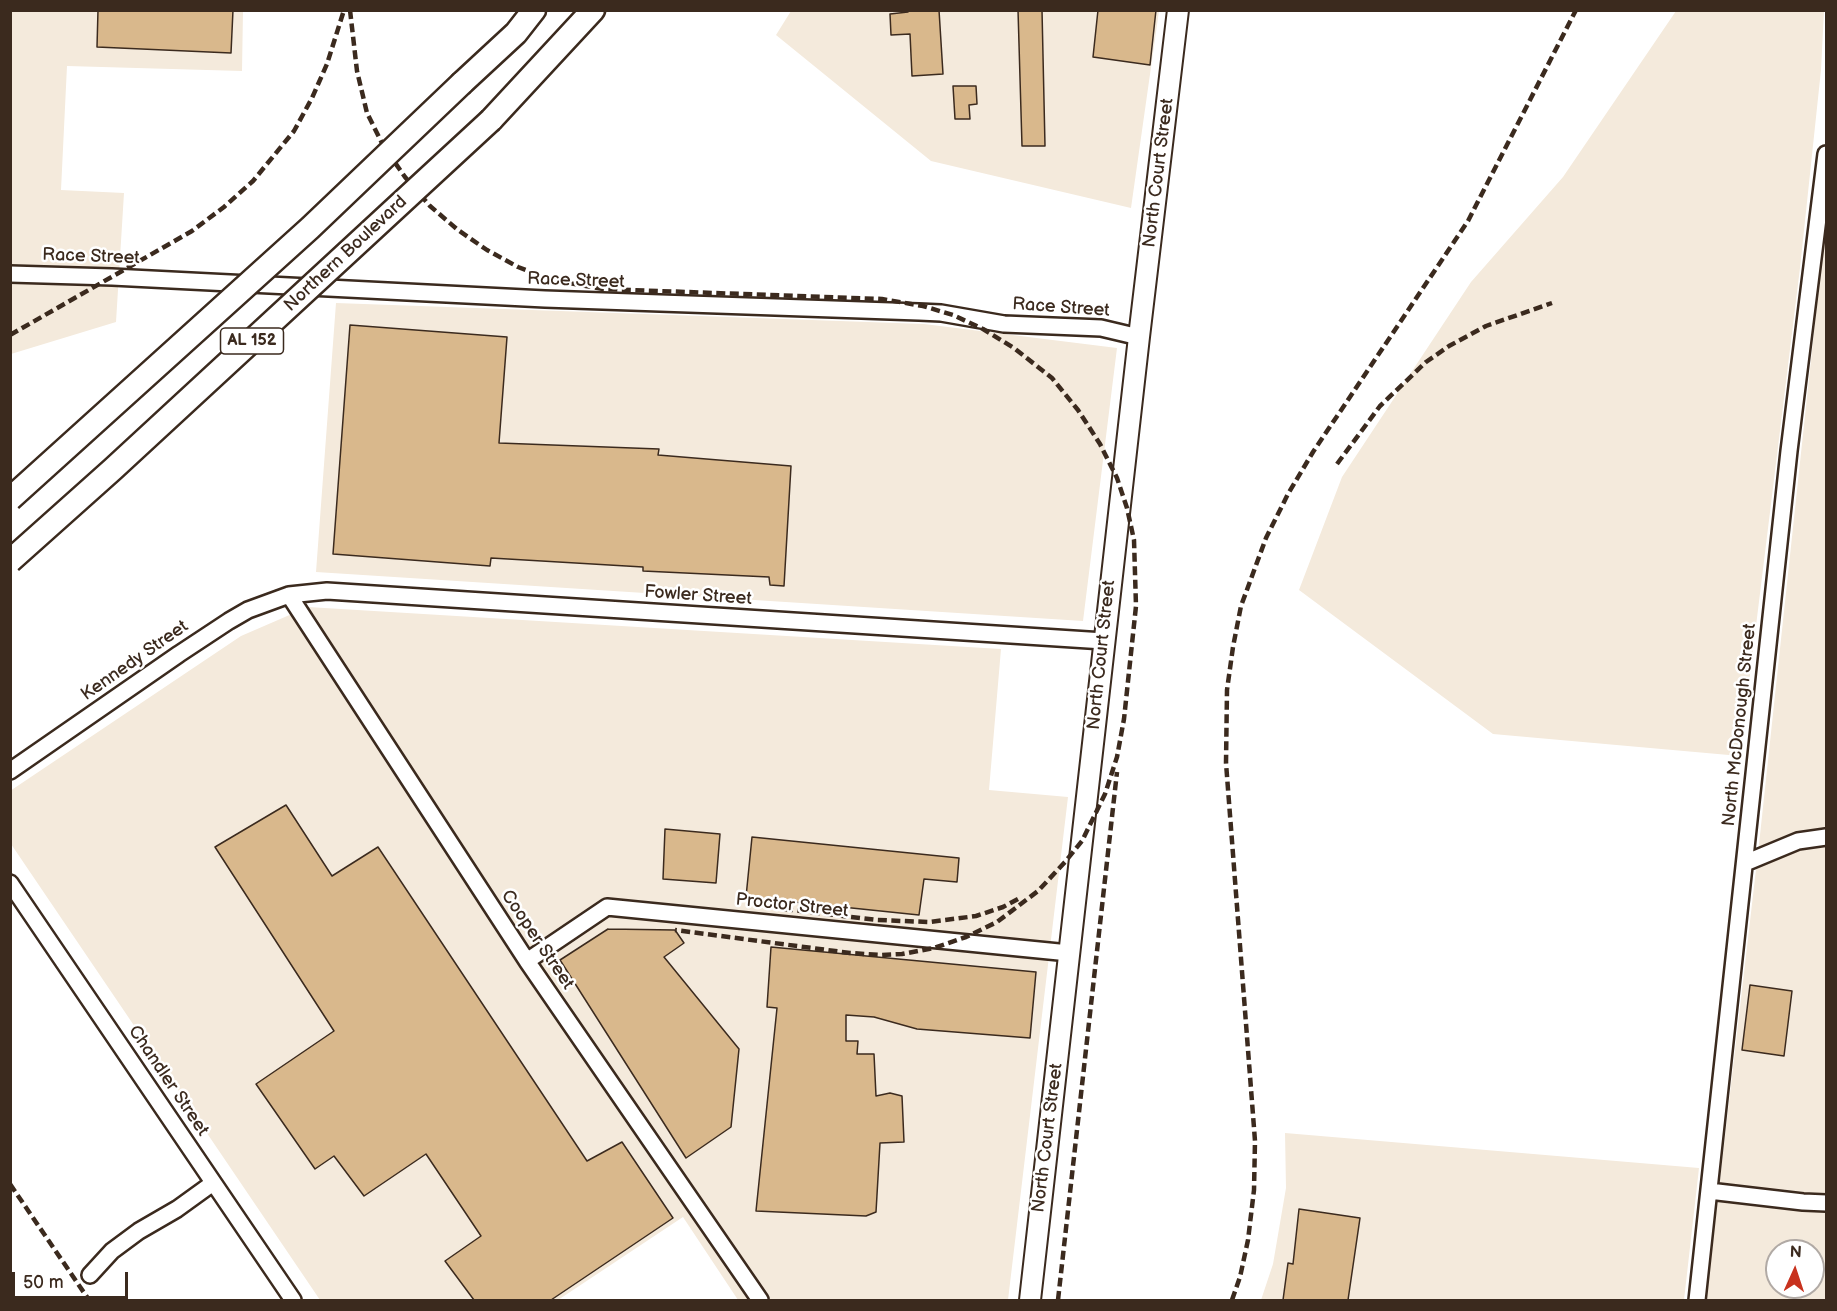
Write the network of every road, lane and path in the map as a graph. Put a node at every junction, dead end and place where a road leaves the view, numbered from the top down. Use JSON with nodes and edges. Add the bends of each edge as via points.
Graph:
{"nodes":[{"id":1,"x":534,"y":10,"type":"edge"},
{"id":2,"x":593,"y":10,"type":"edge"},
{"id":3,"x":1178,"y":10,"type":"edge"},
{"id":4,"x":1827,"y":154,"type":"edge"},
{"id":5,"x":10,"y":274,"type":"edge"},
{"id":6,"x":1139,"y":336,"type":"junction"},
{"id":7,"x":10,"y":499,"type":"edge"},
{"id":8,"x":10,"y":561,"type":"edge"},
{"id":9,"x":290,"y":595,"type":"junction"},
{"id":10,"x":1104,"y":641,"type":"junction"},
{"id":11,"x":10,"y":771,"type":"edge"},
{"id":12,"x":1827,"y":837,"type":"edge"},
{"id":13,"x":1745,"y":863,"type":"junction"},
{"id":14,"x":10,"y":883,"type":"edge"},
{"id":15,"x":1069,"y":952,"type":"junction"},
{"id":16,"x":527,"y":961,"type":"junction"},
{"id":17,"x":213,"y":1183,"type":"junction"},
{"id":18,"x":1709,"y":1191,"type":"junction"},
{"id":19,"x":1827,"y":1203,"type":"edge"},
{"id":20,"x":90,"y":1275,"type":"dead end"},
{"id":21,"x":293,"y":1300,"type":"edge"},
{"id":22,"x":760,"y":1300,"type":"edge"},
{"id":23,"x":1030,"y":1300,"type":"edge"},
{"id":24,"x":1697,"y":1300,"type":"edge"}],
"edges":[{"from":1,"to":7,"type":"highway","number":"AL 152","bridge":true,"via":[[499,49],[310,228]]},
{"from":2,"to":8,"type":"highway","name":"Northern Boulevard","number":"AL 152","bridge":true,"via":[[491,120]]},
{"from":3,"to":6,"type":"main road","name":"North Court Street"},
{"from":4,"to":13,"type":"street","name":"North McDonough Street","via":[[1789,451]]},
{"from":5,"to":6,"type":"street","name":"Race Street","via":[[930,313],[1004,324],[1101,328]]},
{"from":6,"to":10,"type":"main road","name":"North Court Street"},
{"from":9,"to":10,"type":"street","name":"Fowler Street","via":[[327,591]]},
{"from":9,"to":11,"type":"street","name":"Kennedy Street","via":[[248,610],[221,626]]},
{"from":9,"to":16,"type":"street","name":"Cooper Street"},
{"from":10,"to":15,"type":"main road","name":"North Court Street"},
{"from":12,"to":13,"type":"street","via":[[1798,841]]},
{"from":13,"to":18,"type":"street","name":"North McDonough Street"},
{"from":14,"to":17,"type":"street","name":"Chandler Street"},
{"from":15,"to":16,"type":"street","name":"Proctor Street","via":[[607,907]]},
{"from":15,"to":23,"type":"main road","name":"North Court Street"},
{"from":16,"to":22,"type":"street","name":"Cooper Street"},
{"from":17,"to":20,"type":"street","via":[[112,1251]]},
{"from":17,"to":21,"type":"street","name":"Chandler Street"},
{"from":18,"to":19,"type":"street"},
{"from":18,"to":24,"type":"street","name":"North McDonough Street"}]}
